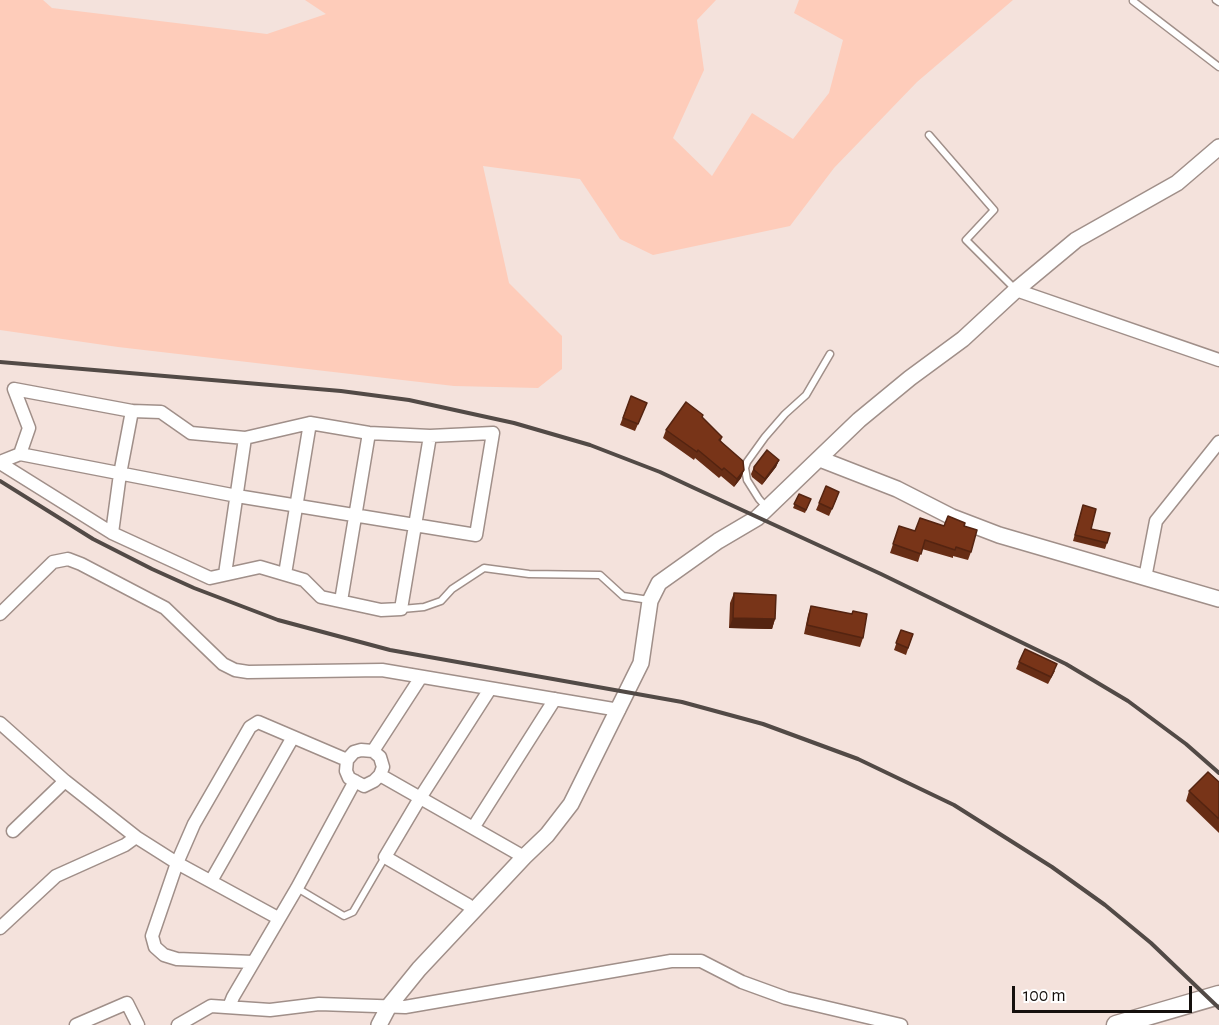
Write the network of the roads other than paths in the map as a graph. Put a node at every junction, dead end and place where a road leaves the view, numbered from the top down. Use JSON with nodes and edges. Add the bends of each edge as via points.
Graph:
{"nodes":[{"id":1,"x":1133,"y":1,"type":"edge"},
{"id":2,"x":1219,"y":67,"type":"edge"},
{"id":3,"x":928,"y":135,"type":"dead end"},
{"id":4,"x":1219,"y":147,"type":"edge"},
{"id":5,"x":1016,"y":290,"type":"junction"},
{"id":6,"x":830,"y":354,"type":"dead end"},
{"id":7,"x":1219,"y":360,"type":"edge"},
{"id":8,"x":132,"y":411,"type":"junction"},
{"id":9,"x":310,"y":423,"type":"junction"},
{"id":10,"x":369,"y":433,"type":"junction"},
{"id":11,"x":430,"y":436,"type":"junction"},
{"id":12,"x":245,"y":438,"type":"junction"},
{"id":13,"x":1219,"y":442,"type":"edge"},
{"id":14,"x":20,"y":454,"type":"junction"},
{"id":15,"x":820,"y":459,"type":"junction"},
{"id":16,"x":0,"y":463,"type":"edge"},
{"id":17,"x":120,"y":474,"type":"junction"},
{"id":18,"x":237,"y":496,"type":"junction"},
{"id":19,"x":297,"y":506,"type":"junction"},
{"id":20,"x":767,"y":508,"type":"junction"},
{"id":21,"x":355,"y":515,"type":"junction"},
{"id":22,"x":415,"y":524,"type":"junction"},
{"id":23,"x":112,"y":533,"type":"junction"},
{"id":24,"x":225,"y":574,"type":"junction"},
{"id":25,"x":285,"y":574,"type":"junction"},
{"id":26,"x":1145,"y":578,"type":"junction"},
{"id":27,"x":1219,"y":599,"type":"edge"},
{"id":28,"x":340,"y":601,"type":"junction"},
{"id":29,"x":650,"y":601,"type":"junction"},
{"id":30,"x":401,"y":609,"type":"junction"},
{"id":31,"x":0,"y":614,"type":"edge"},
{"id":32,"x":421,"y":677,"type":"junction"},
{"id":33,"x":490,"y":689,"type":"junction"},
{"id":34,"x":555,"y":699,"type":"junction"},
{"id":35,"x":619,"y":710,"type":"junction"},
{"id":36,"x":0,"y":723,"type":"edge"},
{"id":37,"x":293,"y":737,"type":"junction"},
{"id":38,"x":373,"y":751,"type":"junction"},
{"id":39,"x":347,"y":760,"type":"junction"},
{"id":40,"x":380,"y":775,"type":"junction"},
{"id":41,"x":65,"y":781,"type":"junction"},
{"id":42,"x":355,"y":781,"type":"junction"},
{"id":43,"x":420,"y":798,"type":"junction"},
{"id":44,"x":473,"y":828,"type":"junction"},
{"id":45,"x":13,"y":831,"type":"dead end"},
{"id":46,"x":136,"y":837,"type":"junction"},
{"id":47,"x":385,"y":857,"type":"junction"},
{"id":48,"x":524,"y":857,"type":"junction"},
{"id":49,"x":177,"y":863,"type":"junction"},
{"id":50,"x":211,"y":881,"type":"junction"},
{"id":51,"x":297,"y":888,"type":"junction"},
{"id":52,"x":474,"y":910,"type":"junction"},
{"id":53,"x":278,"y":918,"type":"junction"},
{"id":54,"x":0,"y":928,"type":"edge"},
{"id":55,"x":253,"y":962,"type":"junction"},
{"id":56,"x":1219,"y":995,"type":"edge"},
{"id":57,"x":388,"y":1006,"type":"junction"},
{"id":58,"x":229,"y":1007,"type":"junction"},
{"id":59,"x":76,"y":1025,"type":"edge"},
{"id":60,"x":138,"y":1025,"type":"edge"},
{"id":61,"x":178,"y":1025,"type":"edge"},
{"id":62,"x":379,"y":1025,"type":"edge"},
{"id":63,"x":901,"y":1025,"type":"edge"},
{"id":64,"x":1116,"y":1025,"type":"edge"}],
"edges":[{"from":1,"to":2,"type":"lane"},
{"from":3,"to":5,"type":"lane","via":[[994,210],[966,240]]},
{"from":4,"to":5,"type":"street","via":[[1177,183],[1076,240]]},
{"from":5,"to":7,"type":"street"},
{"from":5,"to":15,"type":"street","via":[[963,339],[859,420]]},
{"from":6,"to":20,"type":"lane","via":[[806,395],[785,414],[747,462],[747,480]]},
{"from":8,"to":12,"type":"street","via":[[161,412],[191,433]]},
{"from":8,"to":14,"type":"street","via":[[14,389],[29,428]]},
{"from":8,"to":17,"type":"street"},
{"from":9,"to":10,"type":"street"},
{"from":9,"to":12,"type":"street"},
{"from":9,"to":19,"type":"street"},
{"from":10,"to":11,"type":"street"},
{"from":10,"to":21,"type":"street"},
{"from":11,"to":22,"type":"street"},
{"from":11,"to":22,"type":"street","via":[[493,433],[476,535]]},
{"from":12,"to":18,"type":"street"},
{"from":13,"to":26,"type":"street","via":[[1156,520]]},
{"from":14,"to":16,"type":"street"},
{"from":14,"to":17,"type":"street"},
{"from":15,"to":20,"type":"street"},
{"from":15,"to":26,"type":"street","via":[[999,536]]},
{"from":16,"to":23,"type":"street"},
{"from":17,"to":18,"type":"street"},
{"from":17,"to":23,"type":"street"},
{"from":18,"to":19,"type":"street"},
{"from":18,"to":24,"type":"street"},
{"from":19,"to":21,"type":"street"},
{"from":19,"to":25,"type":"street"},
{"from":20,"to":29,"type":"street","via":[[659,583]]},
{"from":21,"to":22,"type":"street"},
{"from":21,"to":28,"type":"street"},
{"from":22,"to":30,"type":"street"},
{"from":23,"to":24,"type":"street","via":[[210,578]]},
{"from":24,"to":25,"type":"street","via":[[260,567]]},
{"from":25,"to":28,"type":"street","via":[[304,580],[321,597]]},
{"from":26,"to":27,"type":"street"},
{"from":28,"to":30,"type":"street","via":[[381,610]]},
{"from":29,"to":30,"type":"lane","via":[[623,596],[600,575],[529,574],[484,568],[441,601],[424,608]]},
{"from":29,"to":35,"type":"street","via":[[641,663]]},
{"from":31,"to":32,"type":"street","via":[[53,562],[68,559],[165,608],[223,664],[235,670],[382,670]]},
{"from":32,"to":33,"type":"street"},
{"from":32,"to":38,"type":"street"},
{"from":33,"to":34,"type":"street"},
{"from":33,"to":43,"type":"street"},
{"from":34,"to":35,"type":"street"},
{"from":34,"to":44,"type":"street"},
{"from":35,"to":48,"type":"street","via":[[571,804]]},
{"from":36,"to":41,"type":"street"},
{"from":37,"to":39,"type":"street"},
{"from":37,"to":49,"type":"street","via":[[258,722],[250,727],[194,824]]},
{"from":37,"to":50,"type":"street"},
{"from":38,"to":39,"type":"street","via":[[354,752]]},
{"from":38,"to":40,"type":"street","via":[[380,757]]},
{"from":39,"to":42,"type":"street","via":[[346,771]]},
{"from":40,"to":42,"type":"street","via":[[364,786]]},
{"from":40,"to":43,"type":"street"},
{"from":41,"to":45,"type":"street"},
{"from":41,"to":46,"type":"street"},
{"from":42,"to":51,"type":"street"},
{"from":43,"to":44,"type":"street"},
{"from":43,"to":47,"type":"street"},
{"from":44,"to":48,"type":"street"},
{"from":46,"to":49,"type":"street"},
{"from":46,"to":54,"type":"street","via":[[56,876]]},
{"from":47,"to":51,"type":"lane","via":[[353,912],[344,916]]},
{"from":47,"to":52,"type":"street"},
{"from":48,"to":52,"type":"street"},
{"from":49,"to":50,"type":"street"},
{"from":49,"to":55,"type":"street","via":[[152,936],[154,947],[164,956],[177,959]]},
{"from":50,"to":53,"type":"street"},
{"from":51,"to":53,"type":"street"},
{"from":52,"to":57,"type":"street"},
{"from":53,"to":55,"type":"street"},
{"from":55,"to":58,"type":"street"},
{"from":56,"to":64,"type":"main road"},
{"from":57,"to":58,"type":"street","via":[[319,1004],[270,1010]]},
{"from":57,"to":62,"type":"street"},
{"from":57,"to":63,"type":"street","via":[[405,1007],[671,961],[701,961],[786,998]]},
{"from":58,"to":61,"type":"street","via":[[211,1006]]},
{"from":59,"to":60,"type":"street","via":[[127,1003]]}]}
